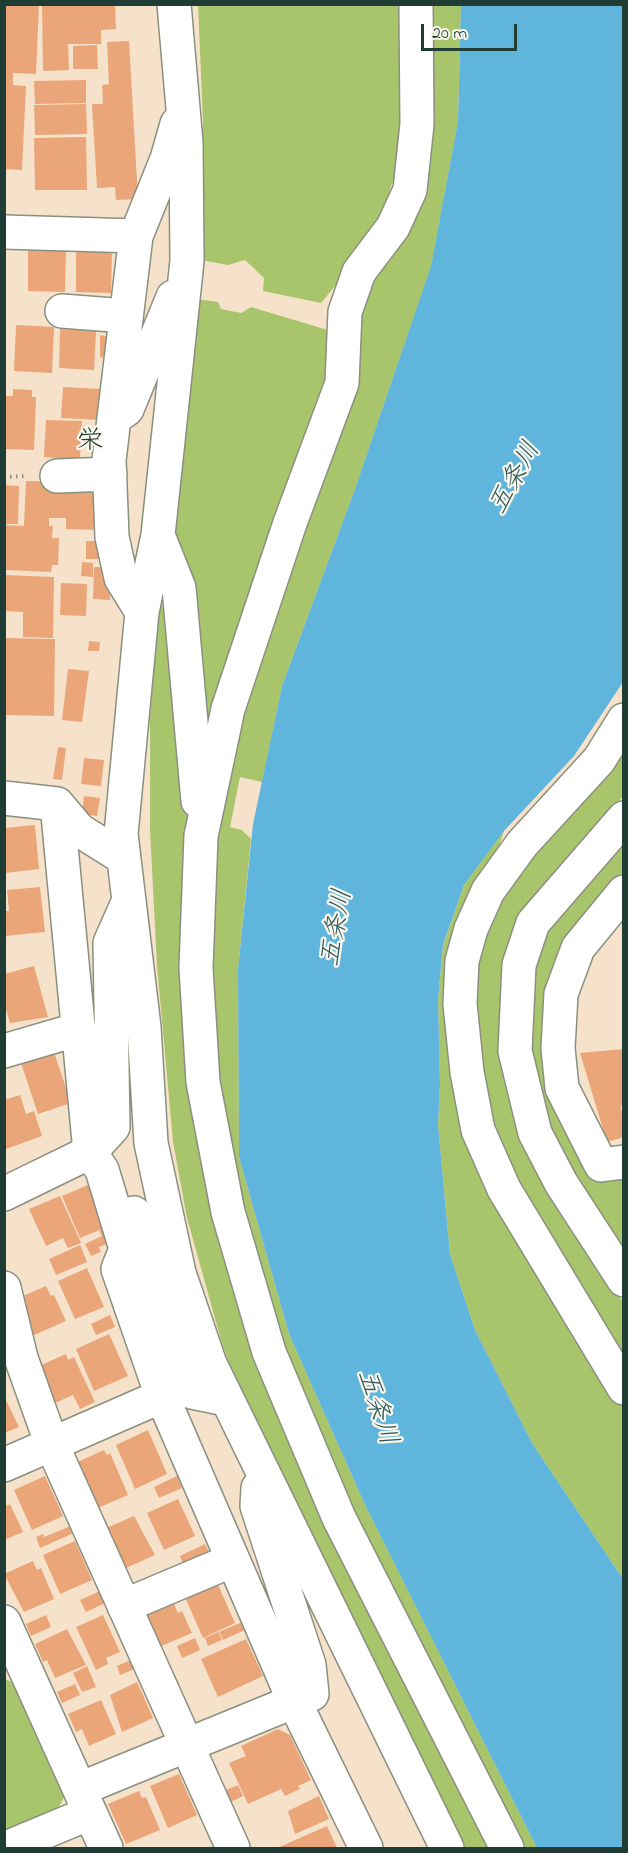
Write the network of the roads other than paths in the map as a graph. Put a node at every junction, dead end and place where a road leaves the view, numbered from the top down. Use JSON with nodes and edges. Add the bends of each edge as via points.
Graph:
{"nodes":[{"id":1,"x":416,"y":4,"type":"edge"},
{"id":2,"x":172,"y":9,"type":"edge"},
{"id":3,"x":183,"y":106,"type":"junction"},
{"id":4,"x":4,"y":232,"type":"edge"},
{"id":5,"x":136,"y":236,"type":"junction"},
{"id":6,"x":188,"y":261,"type":"junction"},
{"id":7,"x":62,"y":311,"type":"dead end"},
{"id":8,"x":126,"y":316,"type":"junction"},
{"id":9,"x":113,"y":420,"type":"junction"},
{"id":10,"x":110,"y":474,"type":"junction"},
{"id":11,"x":57,"y":476,"type":"dead end"},
{"id":12,"x":158,"y":536,"type":"junction"},
{"id":13,"x":142,"y":612,"type":"junction"},
{"id":14,"x":624,"y":720,"type":"edge"},
{"id":15,"x":4,"y":798,"type":"edge"},
{"id":16,"x":57,"y":804,"type":"junction"},
{"id":17,"x":624,"y":818,"type":"edge"},
{"id":18,"x":201,"y":836,"type":"junction"},
{"id":19,"x":122,"y":857,"type":"junction"},
{"id":20,"x":624,"y":892,"type":"edge"},
{"id":21,"x":130,"y":898,"type":"junction"},
{"id":22,"x":79,"y":1029,"type":"junction"},
{"id":23,"x":4,"y":1050,"type":"edge"},
{"id":24,"x":90,"y":1152,"type":"junction"},
{"id":25,"x":624,"y":1162,"type":"edge"},
{"id":26,"x":4,"y":1194,"type":"edge"},
{"id":27,"x":624,"y":1280,"type":"edge"},
{"id":28,"x":4,"y":1288,"type":"edge"},
{"id":29,"x":624,"y":1388,"type":"edge"},
{"id":30,"x":162,"y":1396,"type":"junction"},
{"id":31,"x":226,"y":1398,"type":"junction"},
{"id":32,"x":52,"y":1445,"type":"junction"},
{"id":33,"x":4,"y":1465,"type":"edge"},
{"id":34,"x":259,"y":1466,"type":"junction"},
{"id":35,"x":233,"y":1560,"type":"junction"},
{"id":36,"x":124,"y":1606,"type":"junction"},
{"id":37,"x":4,"y":1622,"type":"edge"},
{"id":38,"x":13,"y":1664,"type":"edge"},
{"id":39,"x":295,"y":1703,"type":"junction"},
{"id":40,"x":187,"y":1746,"type":"junction"},
{"id":41,"x":85,"y":1801,"type":"junction"},
{"id":42,"x":6,"y":1848,"type":"edge"},
{"id":43,"x":106,"y":1848,"type":"edge"},
{"id":44,"x":233,"y":1848,"type":"edge"},
{"id":45,"x":366,"y":1848,"type":"edge"},
{"id":46,"x":447,"y":1848,"type":"edge"},
{"id":47,"x":507,"y":1848,"type":"edge"}],
"edges":[{"from":1,"to":18,"type":"street","via":[[417,124],[410,190],[393,227],[359,272],[345,312],[342,383],[228,709]]},
{"from":2,"to":3,"type":"street"},
{"from":3,"to":5,"type":"street"},
{"from":3,"to":6,"type":"street"},
{"from":4,"to":5,"type":"street"},
{"from":5,"to":8,"type":"street"},
{"from":6,"to":9,"type":"street","via":[[127,409]]},
{"from":6,"to":12,"type":"street"},
{"from":7,"to":8,"type":"street"},
{"from":8,"to":9,"type":"street"},
{"from":9,"to":10,"type":"street"},
{"from":10,"to":11,"type":"street"},
{"from":10,"to":13,"type":"street","via":[[112,537],[121,578]]},
{"from":12,"to":13,"type":"street"},
{"from":12,"to":18,"type":"street","via":[[179,588]]},
{"from":13,"to":19,"type":"street"},
{"from":14,"to":29,"type":"street","via":[[598,760],[522,844],[488,891],[462,961],[460,1004],[478,1130],[504,1189]]},
{"from":15,"to":16,"type":"street"},
{"from":16,"to":19,"type":"street","via":[[79,830]]},
{"from":16,"to":22,"type":"street"},
{"from":17,"to":27,"type":"street","via":[[533,923],[519,965],[515,1051],[535,1133],[561,1183]]},
{"from":18,"to":47,"type":"street","via":[[196,968],[203,1082],[228,1212],[269,1352],[339,1518]]},
{"from":19,"to":21,"type":"street"},
{"from":20,"to":25,"type":"street","via":[[578,948],[561,994],[558,1048],[562,1088],[601,1165]]},
{"from":21,"to":24,"type":"street","via":[[110,943],[114,1127]]},
{"from":21,"to":31,"type":"street","via":[[151,1143],[179,1273],[210,1364]]},
{"from":22,"to":23,"type":"street"},
{"from":22,"to":24,"type":"street"},
{"from":24,"to":26,"type":"street"},
{"from":24,"to":30,"type":"street","via":[[102,1170],[126,1249],[118,1269]]},
{"from":24,"to":31,"type":"street","via":[[118,1166],[192,1392]]},
{"from":28,"to":32,"type":"street","via":[[21,1358]]},
{"from":30,"to":32,"type":"street"},
{"from":30,"to":35,"type":"street"},
{"from":31,"to":34,"type":"street"},
{"from":32,"to":33,"type":"street"},
{"from":32,"to":36,"type":"street"},
{"from":34,"to":39,"type":"street","via":[[257,1506],[309,1665],[312,1694]]},
{"from":34,"to":46,"type":"street"},
{"from":35,"to":36,"type":"street"},
{"from":35,"to":39,"type":"street"},
{"from":36,"to":40,"type":"street"},
{"from":37,"to":38,"type":"street"},
{"from":38,"to":41,"type":"street"},
{"from":39,"to":40,"type":"street"},
{"from":39,"to":45,"type":"street"},
{"from":40,"to":41,"type":"street"},
{"from":40,"to":44,"type":"street"},
{"from":41,"to":42,"type":"street"},
{"from":41,"to":43,"type":"street"}]}
